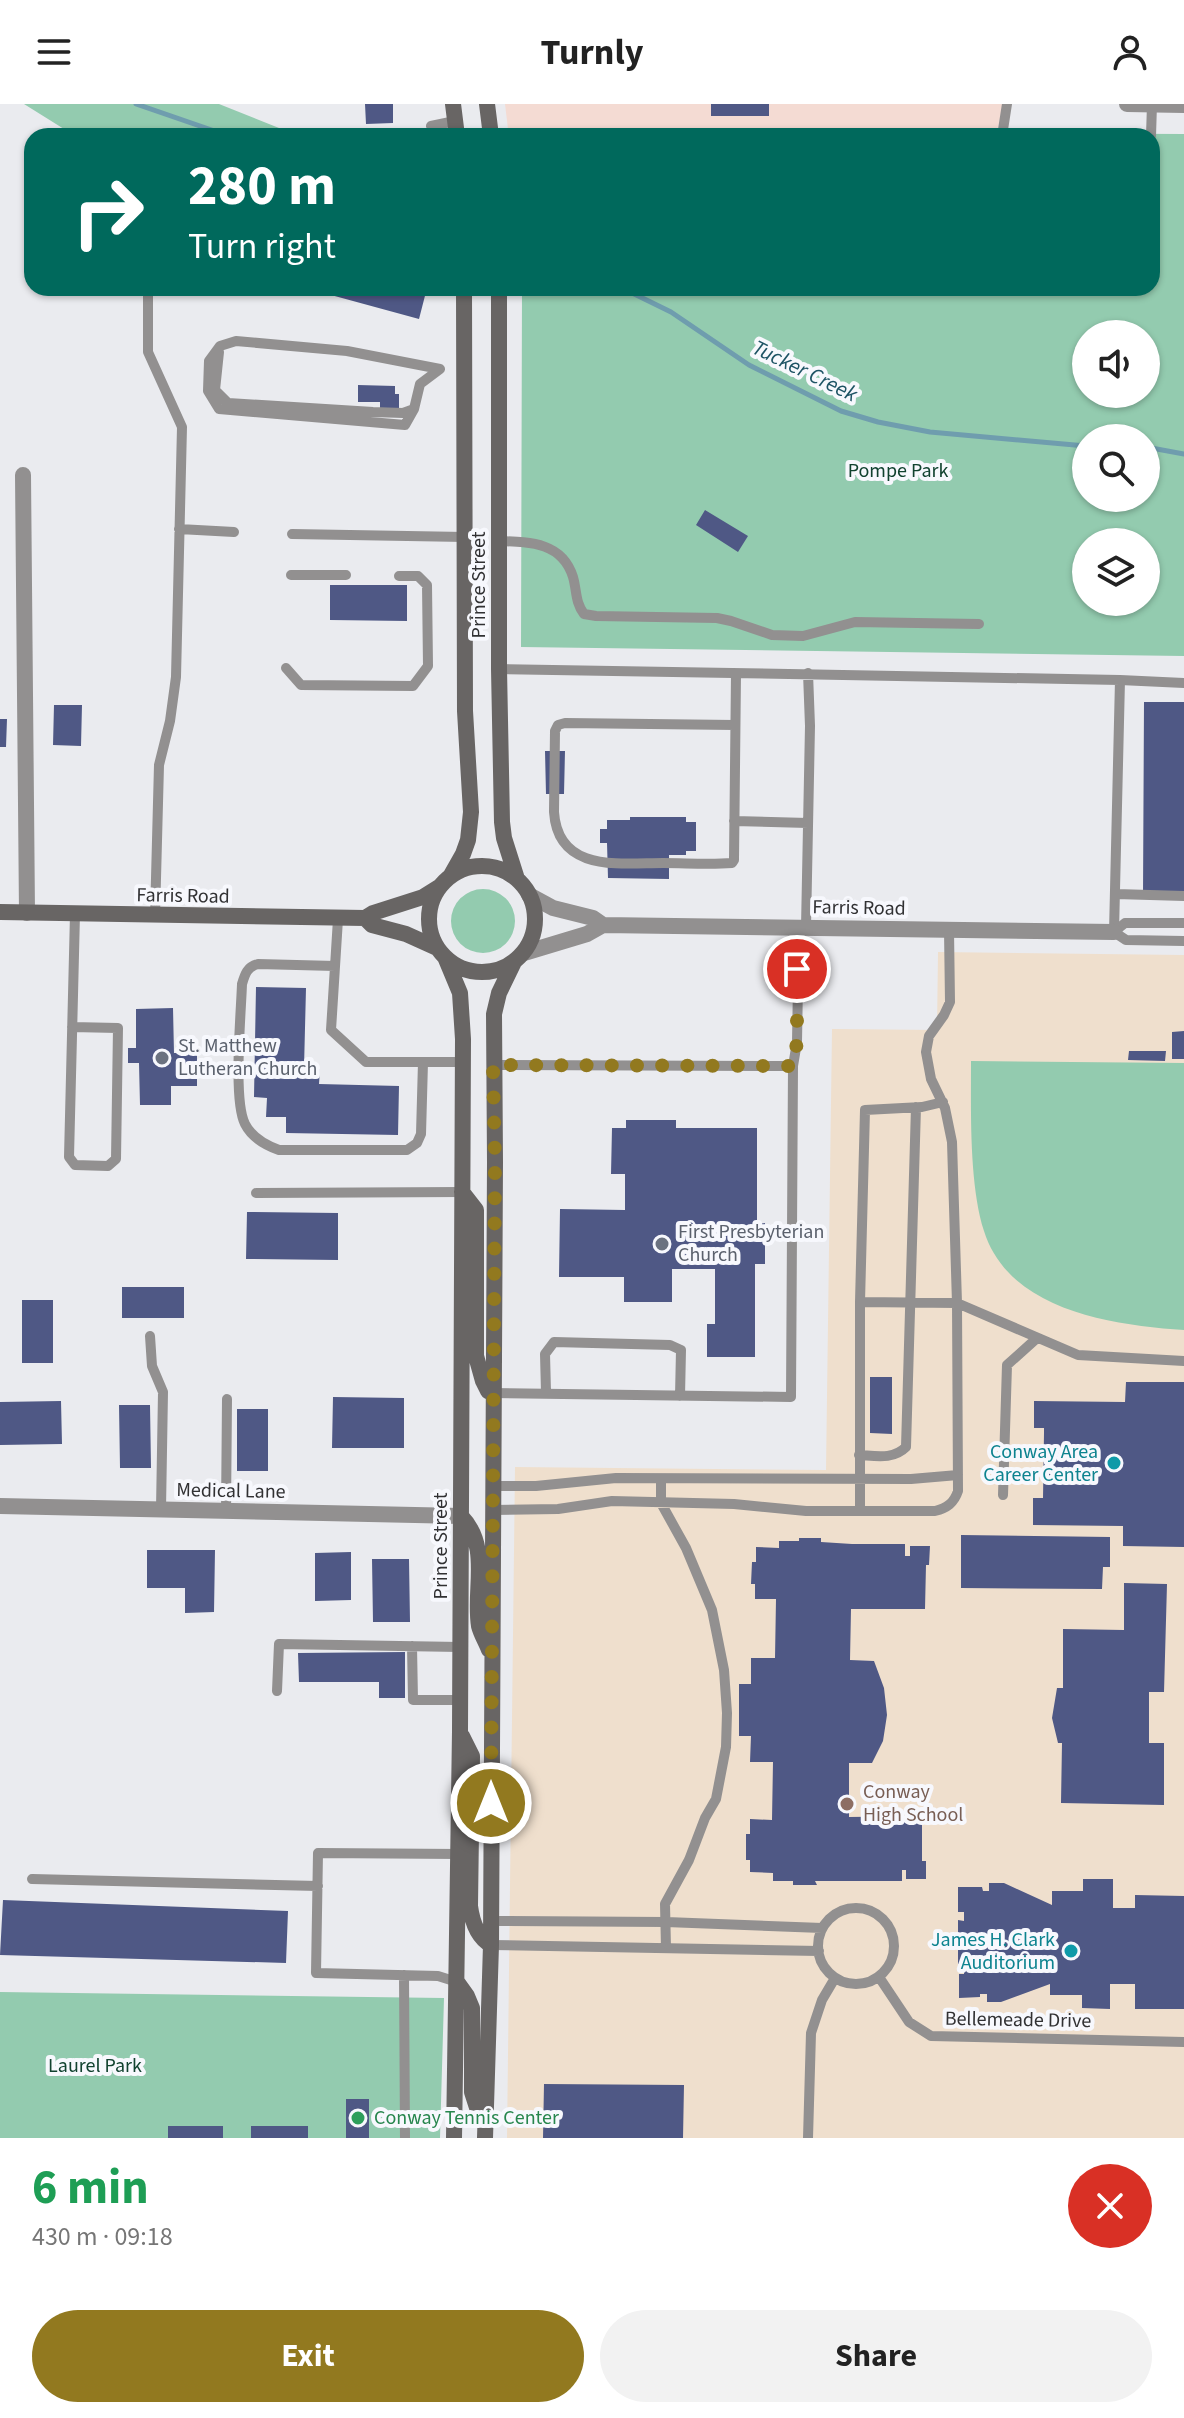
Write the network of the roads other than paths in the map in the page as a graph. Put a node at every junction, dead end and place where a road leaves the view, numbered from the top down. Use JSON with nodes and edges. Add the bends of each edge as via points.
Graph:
{"nodes":[{"id":1,"x":487,"y":104,"type":"edge"},
{"id":2,"x":1007,"y":104,"type":"edge"},
{"id":3,"x":1127,"y":104,"type":"edge"},
{"id":4,"x":1152,"y":104,"type":"edge"},
{"id":5,"x":1184,"y":105,"type":"edge"},
{"id":6,"x":455,"y":120,"type":"edge"},
{"id":7,"x":431,"y":126,"type":"dead end"},
{"id":8,"x":490,"y":128,"type":"edge"},
{"id":9,"x":1003,"y":128,"type":"edge"},
{"id":10,"x":1151,"y":128,"type":"edge"},
{"id":11,"x":148,"y":296,"type":"edge"},
{"id":12,"x":464,"y":296,"type":"edge"},
{"id":13,"x":499,"y":296,"type":"edge"},
{"id":14,"x":220,"y":346,"type":"joint"},
{"id":15,"x":23,"y":475,"type":"dead end"},
{"id":16,"x":179,"y":529,"type":"junction"},
{"id":17,"x":234,"y":532,"type":"dead end"},
{"id":18,"x":292,"y":534,"type":"dead end"},
{"id":19,"x":465,"y":537,"type":"junction"},
{"id":20,"x":498,"y":541,"type":"junction"},
{"id":21,"x":291,"y":575,"type":"dead end"},
{"id":22,"x":346,"y":575,"type":"dead end"},
{"id":23,"x":399,"y":576,"type":"dead end"},
{"id":24,"x":979,"y":624,"type":"dead end"},
{"id":25,"x":286,"y":668,"type":"dead end"},
{"id":26,"x":499,"y":669,"type":"junction"},
{"id":27,"x":808,"y":673,"type":"junction"},
{"id":28,"x":736,"y":674,"type":"junction"},
{"id":29,"x":1120,"y":680,"type":"junction"},
{"id":30,"x":1184,"y":683,"type":"edge"},
{"id":31,"x":735,"y":725,"type":"junction"},
{"id":32,"x":734,"y":821,"type":"junction"},
{"id":33,"x":808,"y":823,"type":"junction"},
{"id":34,"x":517,"y":879,"type":"junction"},
{"id":35,"x":445,"y":882,"type":"junction"},
{"id":36,"x":1116,"y":894,"type":"junction"},
{"id":37,"x":529,"y":895,"type":"junction"},
{"id":38,"x":1184,"y":896,"type":"edge"},
{"id":39,"x":0,"y":912,"type":"edge"},
{"id":40,"x":27,"y":913,"type":"junction"},
{"id":41,"x":75,"y":914,"type":"junction"},
{"id":42,"x":155,"y":916,"type":"junction"},
{"id":43,"x":365,"y":918,"type":"junction"},
{"id":44,"x":338,"y":919,"type":"junction"},
{"id":45,"x":1184,"y":923,"type":"edge"},
{"id":46,"x":603,"y":925,"type":"junction"},
{"id":47,"x":802,"y":927,"type":"junction"},
{"id":48,"x":949,"y":930,"type":"junction"},
{"id":49,"x":1114,"y":932,"type":"junction"},
{"id":50,"x":1184,"y":941,"type":"edge"},
{"id":51,"x":441,"y":953,"type":"junction"},
{"id":52,"x":519,"y":957,"type":"junction"},
{"id":53,"x":335,"y":966,"type":"junction"},
{"id":54,"x":72,"y":1027,"type":"junction"},
{"id":55,"x":423,"y":1062,"type":"junction"},
{"id":56,"x":462,"y":1062,"type":"junction"},
{"id":57,"x":493,"y":1065,"type":"junction"},
{"id":58,"x":793,"y":1066,"type":"junction"},
{"id":59,"x":943,"y":1102,"type":"junction"},
{"id":60,"x":916,"y":1107,"type":"junction"},
{"id":61,"x":462,"y":1192,"type":"junction"},
{"id":62,"x":256,"y":1193,"type":"dead end"},
{"id":63,"x":860,"y":1302,"type":"junction"},
{"id":64,"x":910,"y":1302,"type":"junction"},
{"id":65,"x":957,"y":1303,"type":"junction"},
{"id":66,"x":150,"y":1336,"type":"dead end"},
{"id":67,"x":1036,"y":1339,"type":"junction"},
{"id":68,"x":1184,"y":1361,"type":"edge"},
{"id":69,"x":546,"y":1392,"type":"junction"},
{"id":70,"x":492,"y":1393,"type":"junction"},
{"id":71,"x":680,"y":1396,"type":"junction"},
{"id":72,"x":227,"y":1399,"type":"dead end"},
{"id":73,"x":859,"y":1455,"type":"junction"},
{"id":74,"x":958,"y":1475,"type":"junction"},
{"id":75,"x":859,"y":1478,"type":"junction"},
{"id":76,"x":661,"y":1479,"type":"junction"},
{"id":77,"x":492,"y":1486,"type":"junction"},
{"id":78,"x":1003,"y":1495,"type":"dead end"},
{"id":79,"x":661,"y":1503,"type":"junction"},
{"id":80,"x":0,"y":1506,"type":"edge"},
{"id":81,"x":161,"y":1509,"type":"junction"},
{"id":82,"x":492,"y":1510,"type":"junction"},
{"id":83,"x":226,"y":1511,"type":"junction"},
{"id":84,"x":860,"y":1511,"type":"junction"},
{"id":85,"x":461,"y":1516,"type":"junction"},
{"id":86,"x":412,"y":1646,"type":"junction"},
{"id":87,"x":460,"y":1647,"type":"junction"},
{"id":88,"x":491,"y":1655,"type":"junction"},
{"id":89,"x":277,"y":1691,"type":"dead end"},
{"id":90,"x":460,"y":1700,"type":"junction"},
{"id":91,"x":460,"y":1731,"type":"junction"},
{"id":92,"x":459,"y":1854,"type":"junction"},
{"id":93,"x":32,"y":1879,"type":"dead end"},
{"id":94,"x":318,"y":1886,"type":"junction"},
{"id":95,"x":491,"y":1921,"type":"junction"},
{"id":96,"x":666,"y":1922,"type":"junction"},
{"id":97,"x":822,"y":1928,"type":"junction"},
{"id":98,"x":491,"y":1945,"type":"junction"},
{"id":99,"x":666,"y":1948,"type":"junction"},
{"id":100,"x":819,"y":1951,"type":"junction"},
{"id":101,"x":404,"y":1975,"type":"junction"},
{"id":102,"x":879,"y":1977,"type":"junction"},
{"id":103,"x":835,"y":1978,"type":"junction"},
{"id":104,"x":457,"y":1982,"type":"junction"},
{"id":105,"x":1184,"y":2042,"type":"edge"},
{"id":106,"x":485,"y":2136,"type":"edge"},
{"id":107,"x":405,"y":2138,"type":"edge"},
{"id":108,"x":454,"y":2138,"type":"edge"},
{"id":109,"x":808,"y":2138,"type":"edge"}],
"edges":[{"from":1,"to":8,"type":"main road"},
{"from":2,"to":9,"type":"lane"},
{"from":3,"to":4,"type":"street"},
{"from":4,"to":5,"type":"street"},
{"from":4,"to":10,"type":"lane"},
{"from":6,"to":7,"type":"lane"},
{"from":11,"to":16,"type":"lane","via":[[148,352],[182,427]]},
{"from":12,"to":19,"type":"main road","name":"Prince Street"},
{"from":13,"to":20,"type":"main road","name":"Prince Street"},
{"from":14,"to":14,"type":"lane","via":[[236,341],[347,351],[440,369],[420,384],[405,425],[219,409],[208,391],[209,361]]},
{"from":15,"to":40,"type":"street"},
{"from":16,"to":17,"type":"lane"},
{"from":16,"to":42,"type":"lane","via":[[176,677],[159,765]]},
{"from":18,"to":19,"type":"lane"},
{"from":19,"to":35,"type":"main road","name":"Prince Street","via":[[471,812],[463,854]]},
{"from":20,"to":24,"type":"lane","via":[[543,544],[556,551],[574,578],[584,614],[717,618],[772,635],[803,636],[855,622]]},
{"from":20,"to":26,"type":"main road","name":"Prince Street"},
{"from":21,"to":22,"type":"lane"},
{"from":23,"to":25,"type":"lane","via":[[418,576],[427,585],[428,666],[413,686],[301,685]]},
{"from":26,"to":28,"type":"lane"},
{"from":26,"to":34,"type":"main road","name":"Prince Street","via":[[502,822]]},
{"from":27,"to":28,"type":"lane"},
{"from":27,"to":29,"type":"lane"},
{"from":27,"to":33,"type":"lane"},
{"from":28,"to":31,"type":"lane"},
{"from":29,"to":30,"type":"lane"},
{"from":29,"to":36,"type":"lane"},
{"from":31,"to":32,"type":"lane"},
{"from":31,"to":32,"type":"lane","via":[[565,723],[555,729],[556,824],[577,855],[601,863],[731,864]]},
{"from":32,"to":33,"type":"lane"},
{"from":33,"to":47,"type":"lane"},
{"from":34,"to":35,"type":"main road","via":[[483,865],[463,869]]},
{"from":34,"to":37,"type":"main road"},
{"from":35,"to":43,"type":"main road","name":"Farris Road","via":[[423,897]]},
{"from":35,"to":51,"type":"main road","via":[[434,895],[429,914]]},
{"from":36,"to":38,"type":"lane"},
{"from":36,"to":49,"type":"lane"},
{"from":37,"to":46,"type":"street","name":"Farris Road"},
{"from":37,"to":52,"type":"main road","via":[[535,928]]},
{"from":39,"to":40,"type":"main road","name":"Farris Road"},
{"from":40,"to":41,"type":"main road","name":"Farris Road"},
{"from":41,"to":42,"type":"main road","name":"Farris Road"},
{"from":41,"to":54,"type":"lane"},
{"from":42,"to":44,"type":"main road","name":"Farris Road"},
{"from":43,"to":44,"type":"main road","name":"Farris Road"},
{"from":43,"to":51,"type":"main road","name":"Farris Road"},
{"from":44,"to":53,"type":"lane"},
{"from":45,"to":49,"type":"lane","via":[[1125,923]]},
{"from":46,"to":47,"type":"street","name":"Farris Road"},
{"from":46,"to":52,"type":"street","name":"Farris Road"},
{"from":47,"to":48,"type":"street","name":"Farris Road"},
{"from":47,"to":58,"type":"lane"},
{"from":48,"to":49,"type":"street","name":"Farris Road"},
{"from":48,"to":59,"type":"lane","via":[[950,1002],[929,1036],[926,1052]]},
{"from":49,"to":50,"type":"lane","via":[[1126,940]]},
{"from":51,"to":52,"type":"main road","via":[[461,969],[482,973],[503,969]]},
{"from":51,"to":56,"type":"main road","name":"Prince Street","via":[[460,993]]},
{"from":52,"to":57,"type":"main road","via":[[499,993]]},
{"from":53,"to":55,"type":"lane","via":[[331,1030],[366,1062]]},
{"from":53,"to":55,"type":"lane","via":[[258,964],[246,971],[239,1101],[253,1135],[279,1150],[407,1150],[421,1134]]},
{"from":54,"to":54,"type":"lane","via":[[69,1157],[75,1165],[108,1166],[116,1159],[118,1028]]},
{"from":55,"to":56,"type":"lane"},
{"from":56,"to":61,"type":"main road","name":"Prince Street"},
{"from":57,"to":58,"type":"lane"},
{"from":57,"to":70,"type":"main road"},
{"from":58,"to":71,"type":"lane","via":[[791,1396]]},
{"from":59,"to":60,"type":"lane"},
{"from":59,"to":65,"type":"lane","via":[[952,1142]]},
{"from":60,"to":63,"type":"lane","via":[[865,1110]]},
{"from":60,"to":64,"type":"lane"},
{"from":61,"to":62,"type":"lane"},
{"from":61,"to":70,"type":"main road","via":[[476,1210],[476,1356]]},
{"from":61,"to":85,"type":"main road","name":"Prince Street"},
{"from":63,"to":64,"type":"lane"},
{"from":63,"to":73,"type":"lane"},
{"from":64,"to":65,"type":"lane"},
{"from":64,"to":73,"type":"lane","via":[[906,1447],[886,1457]]},
{"from":65,"to":67,"type":"lane"},
{"from":65,"to":74,"type":"lane"},
{"from":66,"to":81,"type":"lane","via":[[152,1366],[163,1392]]},
{"from":67,"to":68,"type":"lane","via":[[1078,1355]]},
{"from":67,"to":78,"type":"lane","via":[[1007,1365]]},
{"from":69,"to":70,"type":"lane"},
{"from":69,"to":71,"type":"lane"},
{"from":69,"to":71,"type":"lane","via":[[545,1354],[554,1342],[670,1345],[681,1350]]},
{"from":70,"to":77,"type":"main road"},
{"from":72,"to":83,"type":"lane"},
{"from":73,"to":75,"type":"lane"},
{"from":74,"to":75,"type":"lane"},
{"from":74,"to":84,"type":"lane","via":[[955,1499],[942,1509]]},
{"from":75,"to":76,"type":"lane"},
{"from":75,"to":84,"type":"lane"},
{"from":76,"to":77,"type":"lane"},
{"from":76,"to":79,"type":"lane"},
{"from":77,"to":82,"type":"main road"},
{"from":79,"to":82,"type":"lane","via":[[606,1501],[558,1509]]},
{"from":79,"to":84,"type":"lane"},
{"from":79,"to":96,"type":"lane","via":[[712,1610],[727,1713],[716,1799],[665,1904]]},
{"from":80,"to":81,"type":"street","name":"Medical Lane"},
{"from":81,"to":83,"type":"street","name":"Medical Lane"},
{"from":82,"to":88,"type":"main road"},
{"from":83,"to":85,"type":"street","name":"Medical Lane"},
{"from":85,"to":87,"type":"main road","name":"Prince Street"},
{"from":85,"to":88,"type":"main road","via":[[476,1539],[479,1628]]},
{"from":86,"to":87,"type":"lane"},
{"from":86,"to":89,"type":"lane","via":[[279,1644]]},
{"from":86,"to":90,"type":"lane","via":[[413,1700]]},
{"from":87,"to":90,"type":"main road","name":"Prince Street"},
{"from":88,"to":95,"type":"main road"},
{"from":90,"to":91,"type":"main road","name":"Prince Street"},
{"from":91,"to":92,"type":"main road","name":"Prince Street"},
{"from":91,"to":98,"type":"main road","via":[[472,1756],[472,1921]]},
{"from":92,"to":94,"type":"lane","via":[[318,1853]]},
{"from":92,"to":104,"type":"main road","name":"Prince Street"},
{"from":93,"to":94,"type":"lane"},
{"from":94,"to":101,"type":"lane","via":[[316,1973]]},
{"from":95,"to":96,"type":"lane"},
{"from":95,"to":98,"type":"main road"},
{"from":96,"to":97,"type":"lane"},
{"from":96,"to":99,"type":"lane"},
{"from":97,"to":100,"type":"lane"},
{"from":97,"to":102,"type":"lane","via":[[842,1910],[866,1909],[877,1915],[887,1924],[894,1949]]},
{"from":98,"to":99,"type":"lane"},
{"from":98,"to":106,"type":"main road"},
{"from":99,"to":100,"type":"lane"},
{"from":100,"to":103,"type":"lane","via":[[826,1971]]},
{"from":101,"to":104,"type":"lane"},
{"from":101,"to":107,"type":"lane"},
{"from":102,"to":103,"type":"lane","via":[[861,1985]]},
{"from":102,"to":105,"type":"lane","name":"Bellemeade Drive","via":[[909,2022],[931,2036]]},
{"from":103,"to":109,"type":"lane","via":[[811,2033]]},
{"from":104,"to":106,"type":"main road","via":[[471,2003],[472,2092]]},
{"from":104,"to":108,"type":"main road","name":"Prince Street"}]}
